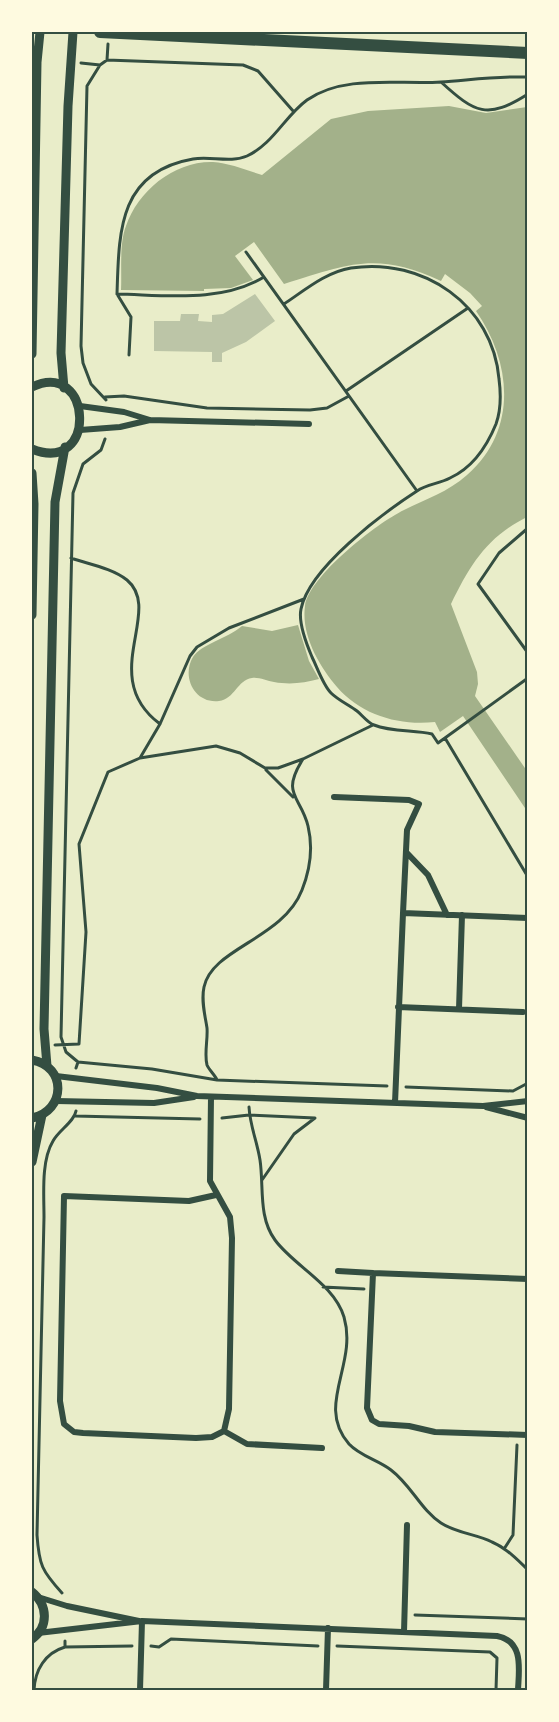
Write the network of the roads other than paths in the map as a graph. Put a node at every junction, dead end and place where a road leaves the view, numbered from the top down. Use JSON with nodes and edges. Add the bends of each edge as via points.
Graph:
{"nodes":[{"id":1,"x":40,"y":32,"type":"edge"},
{"id":2,"x":73,"y":32,"type":"edge"},
{"id":3,"x":100,"y":32,"type":"edge"},
{"id":4,"x":528,"y":53,"type":"edge"},
{"id":5,"x":32,"y":354,"type":"edge"},
{"id":6,"x":32,"y":387,"type":"edge"},
{"id":7,"x":64,"y":388,"type":"junction"},
{"id":8,"x":80,"y":406,"type":"junction"},
{"id":9,"x":150,"y":420,"type":"junction"},
{"id":10,"x":309,"y":424,"type":"dead end"},
{"id":11,"x":80,"y":430,"type":"junction"},
{"id":12,"x":65,"y":447,"type":"junction"},
{"id":13,"x":32,"y":449,"type":"edge"},
{"id":14,"x":32,"y":473,"type":"edge"},
{"id":15,"x":32,"y":615,"type":"edge"},
{"id":16,"x":334,"y":797,"type":"dead end"},
{"id":17,"x":406,"y":852,"type":"junction"},
{"id":18,"x":404,"y":913,"type":"junction"},
{"id":19,"x":447,"y":915,"type":"junction"},
{"id":20,"x":462,"y":915,"type":"junction"},
{"id":21,"x":528,"y":918,"type":"edge"},
{"id":22,"x":398,"y":1007,"type":"junction"},
{"id":23,"x":459,"y":1009,"type":"junction"},
{"id":24,"x":523,"y":1012,"type":"dead end"},
{"id":25,"x":32,"y":1060,"type":"edge"},
{"id":26,"x":47,"y":1066,"type":"junction"},
{"id":27,"x":56,"y":1076,"type":"junction"},
{"id":28,"x":197,"y":1096,"type":"junction"},
{"id":29,"x":211,"y":1097,"type":"junction"},
{"id":30,"x":56,"y":1101,"type":"junction"},
{"id":31,"x":528,"y":1101,"type":"edge"},
{"id":32,"x":395,"y":1103,"type":"junction"},
{"id":33,"x":483,"y":1106,"type":"junction"},
{"id":34,"x":42,"y":1115,"type":"junction"},
{"id":35,"x":32,"y":1118,"type":"edge"},
{"id":36,"x":528,"y":1118,"type":"edge"},
{"id":37,"x":32,"y":1161,"type":"edge"},
{"id":38,"x":216,"y":1196,"type":"junction"},
{"id":39,"x":338,"y":1271,"type":"dead end"},
{"id":40,"x":373,"y":1273,"type":"junction"},
{"id":41,"x":528,"y":1279,"type":"edge"},
{"id":42,"x":224,"y":1431,"type":"junction"},
{"id":43,"x":528,"y":1435,"type":"edge"},
{"id":44,"x":322,"y":1448,"type":"dead end"},
{"id":45,"x":407,"y":1525,"type":"dead end"},
{"id":46,"x":33,"y":1593,"type":"edge"},
{"id":47,"x":142,"y":1622,"type":"junction"},
{"id":48,"x":328,"y":1628,"type":"junction"},
{"id":49,"x":404,"y":1632,"type":"junction"},
{"id":50,"x":34,"y":1639,"type":"edge"},
{"id":51,"x":140,"y":1690,"type":"edge"},
{"id":52,"x":326,"y":1690,"type":"edge"},
{"id":53,"x":518,"y":1690,"type":"edge"}],
"edges":[{"from":1,"to":5,"type":"street"},
{"from":2,"to":7,"type":"street","via":[[61,353]]},
{"from":3,"to":4,"type":"main road"},
{"from":6,"to":7,"type":"street","via":[[45,383]]},
{"from":7,"to":8,"type":"street"},
{"from":8,"to":9,"type":"street"},
{"from":8,"to":11,"type":"street"},
{"from":9,"to":10,"type":"street"},
{"from":9,"to":11,"type":"street"},
{"from":11,"to":12,"type":"street"},
{"from":12,"to":13,"type":"street","via":[[47,453]]},
{"from":12,"to":26,"type":"street","via":[[55,502],[44,1044]]},
{"from":14,"to":15,"type":"street"},
{"from":16,"to":17,"type":"street","via":[[409,800],[419,804],[408,823]]},
{"from":17,"to":18,"type":"street"},
{"from":17,"to":19,"type":"street","via":[[428,875]]},
{"from":18,"to":19,"type":"street"},
{"from":18,"to":22,"type":"street"},
{"from":19,"to":20,"type":"street"},
{"from":20,"to":21,"type":"street"},
{"from":20,"to":23,"type":"street"},
{"from":22,"to":23,"type":"street"},
{"from":22,"to":32,"type":"street"},
{"from":23,"to":24,"type":"street"},
{"from":25,"to":26,"type":"street"},
{"from":26,"to":27,"type":"street"},
{"from":27,"to":28,"type":"street"},
{"from":27,"to":30,"type":"street"},
{"from":28,"to":29,"type":"street"},
{"from":28,"to":30,"type":"street","via":[[154,1103]]},
{"from":29,"to":32,"type":"street"},
{"from":29,"to":38,"type":"street","via":[[209,1171]]},
{"from":30,"to":34,"type":"street"},
{"from":31,"to":33,"type":"street"},
{"from":32,"to":33,"type":"street"},
{"from":33,"to":36,"type":"street"},
{"from":34,"to":35,"type":"street"},
{"from":34,"to":37,"type":"street"},
{"from":38,"to":42,"type":"street","via":[[230,1217],[232,1238],[230,1409]]},
{"from":38,"to":42,"type":"street","via":[[189,1201],[64,1196],[60,1401],[64,1424],[74,1432],[196,1438]]},
{"from":39,"to":40,"type":"street"},
{"from":40,"to":41,"type":"street"},
{"from":40,"to":43,"type":"street","via":[[367,1408],[372,1420],[435,1432]]},
{"from":42,"to":44,"type":"street","via":[[247,1444]]},
{"from":45,"to":49,"type":"street"},
{"from":46,"to":47,"type":"street","via":[[67,1606]]},
{"from":46,"to":50,"type":"street","via":[[44,1611]]},
{"from":47,"to":48,"type":"street"},
{"from":47,"to":50,"type":"street","via":[[66,1630]]},
{"from":47,"to":51,"type":"street"},
{"from":48,"to":49,"type":"street"},
{"from":48,"to":52,"type":"street"},
{"from":49,"to":53,"type":"street","via":[[505,1637],[518,1653]]}]}
